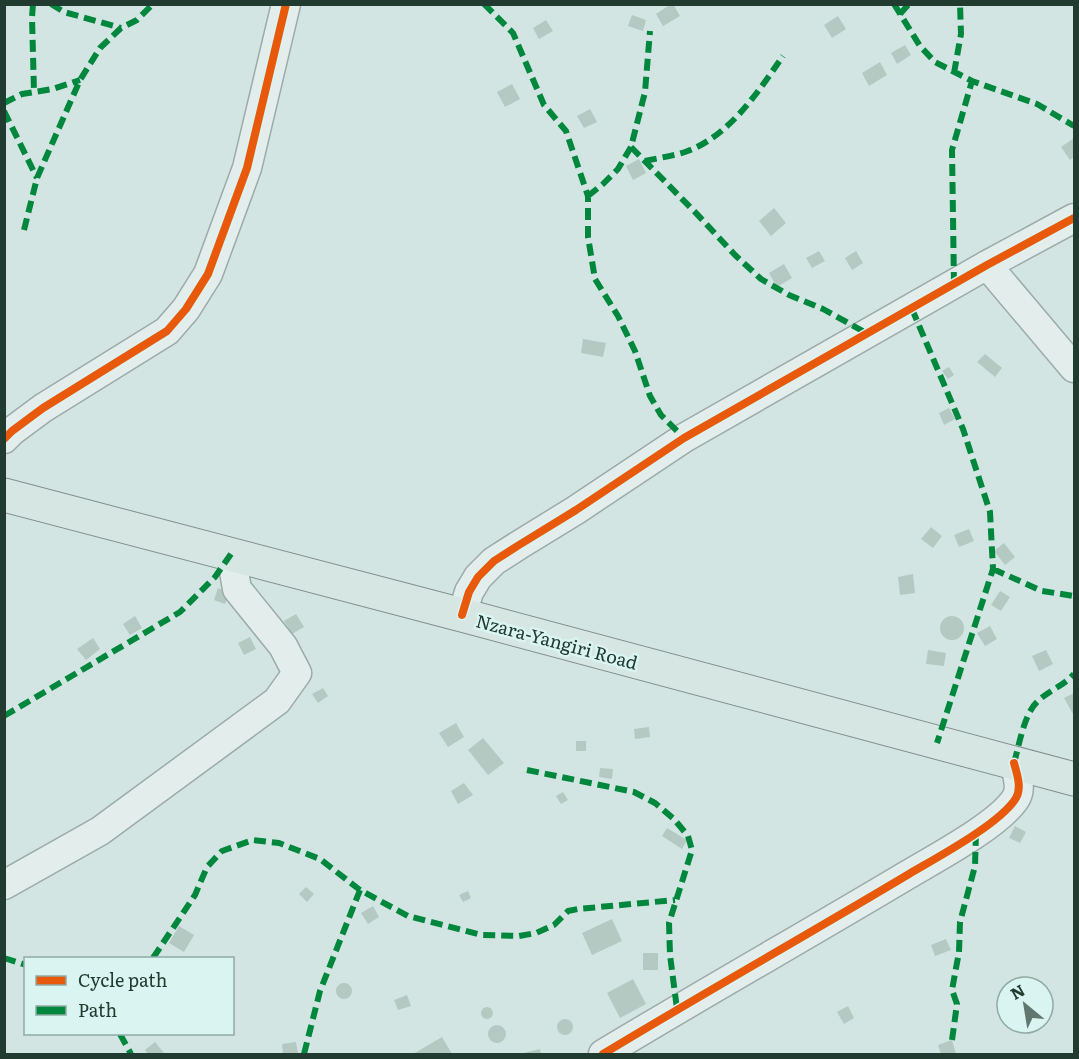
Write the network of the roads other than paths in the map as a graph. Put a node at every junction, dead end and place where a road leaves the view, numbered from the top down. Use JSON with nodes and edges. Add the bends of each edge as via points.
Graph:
{"nodes":[{"id":1,"x":286,"y":4,"type":"edge"},
{"id":2,"x":1074,"y":218,"type":"edge"},
{"id":3,"x":987,"y":265,"type":"junction"},
{"id":4,"x":1074,"y":368,"type":"edge"},
{"id":5,"x":4,"y":439,"type":"edge"},
{"id":6,"x":4,"y":495,"type":"edge"},
{"id":7,"x":231,"y":554,"type":"junction"},
{"id":8,"x":462,"y":615,"type":"junction"},
{"id":9,"x":1014,"y":763,"type":"junction"},
{"id":10,"x":1074,"y":779,"type":"edge"},
{"id":11,"x":4,"y":885,"type":"edge"},
{"id":12,"x":603,"y":1054,"type":"edge"}],
"edges":[{"from":1,"to":5,"type":"street","via":[[247,168],[208,274],[186,309],[167,331],[43,408]]},
{"from":2,"to":3,"type":"street"},
{"from":3,"to":4,"type":"street"},
{"from":3,"to":8,"type":"street","via":[[684,438],[494,561],[478,577]]},
{"from":6,"to":7,"type":"main road","name":"Nzara-Yangiri Road"},
{"from":7,"to":8,"type":"main road","name":"Nzara-Yangiri Road"},
{"from":7,"to":11,"type":"street","via":[[237,588],[283,646],[297,674],[277,701],[100,831]]},
{"from":8,"to":9,"type":"main road","name":"Nzara-Yangiri Road"},
{"from":9,"to":10,"type":"main road","name":"Nzara-Yangiri Road"},
{"from":9,"to":12,"type":"street","via":[[1019,781],[1017,797],[1001,816]]}]}
